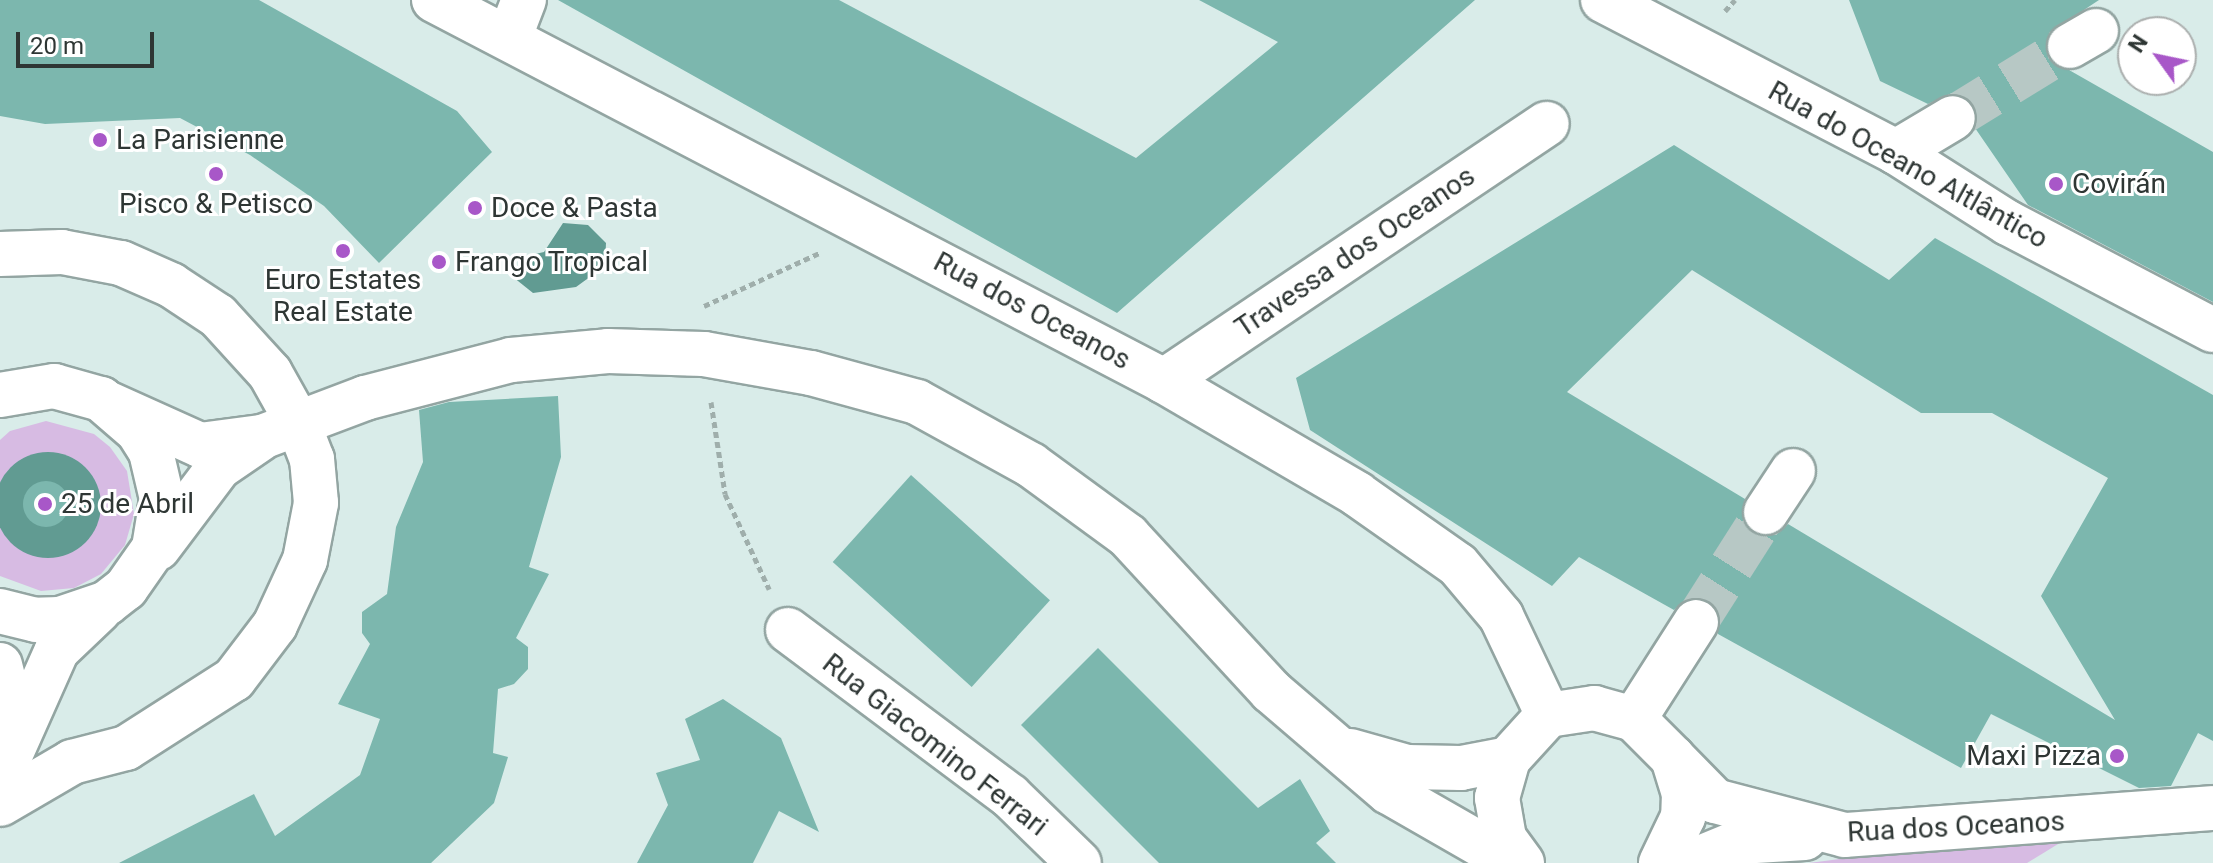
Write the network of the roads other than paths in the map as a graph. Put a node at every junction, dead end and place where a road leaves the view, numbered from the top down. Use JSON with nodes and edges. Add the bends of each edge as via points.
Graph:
{"nodes":[{"id":1,"x":434,"y":0,"type":"edge"},
{"id":2,"x":1603,"y":0,"type":"edge"},
{"id":3,"x":517,"y":18,"type":"edge"},
{"id":4,"x":1953,"y":118,"type":"tunnel mouth"},
{"id":5,"x":1547,"y":124,"type":"dead end"},
{"id":6,"x":1896,"y":152,"type":"junction"},
{"id":7,"x":0,"y":254,"type":"edge"},
{"id":8,"x":2213,"y":330,"type":"edge"},
{"id":9,"x":1164,"y":381,"type":"junction"},
{"id":10,"x":0,"y":395,"type":"edge"},
{"id":11,"x":109,"y":404,"type":"junction"},
{"id":12,"x":280,"y":430,"type":"junction"},
{"id":13,"x":1793,"y":471,"type":"dead end"},
{"id":14,"x":1766,"y":512,"type":"tunnel mouth"},
{"id":15,"x":142,"y":569,"type":"junction"},
{"id":16,"x":107,"y":603,"type":"junction"},
{"id":17,"x":0,"y":611,"type":"edge"},
{"id":18,"x":1696,"y":622,"type":"tunnel mouth"},
{"id":19,"x":788,"y":630,"type":"road end"},
{"id":20,"x":0,"y":665,"type":"edge"},
{"id":21,"x":1548,"y":715,"type":"junction"},
{"id":22,"x":1634,"y":719,"type":"junction"},
{"id":23,"x":0,"y":744,"type":"edge"},
{"id":24,"x":1340,"y":748,"type":"junction"},
{"id":25,"x":1673,"y":758,"type":"junction"},
{"id":26,"x":1508,"y":759,"type":"junction"},
{"id":27,"x":0,"y":778,"type":"edge"},
{"id":28,"x":0,"y":804,"type":"edge"},
{"id":29,"x":2213,"y":808,"type":"edge"},
{"id":30,"x":1845,"y":835,"type":"junction"},
{"id":31,"x":1079,"y":863,"type":"edge"},
{"id":32,"x":1513,"y":863,"type":"edge"},
{"id":33,"x":1522,"y":863,"type":"edge"},
{"id":34,"x":1661,"y":863,"type":"edge"},
{"id":35,"x":1688,"y":863,"type":"edge"}],
"edges":[{"from":1,"to":3,"type":"street","name":"Rua dos Oceanos"},
{"from":2,"to":6,"type":"street","name":"Rua do Oceano Altlântico"},
{"from":3,"to":9,"type":"street","name":"Rua dos Oceanos","via":[[874,228]]},
{"from":4,"to":6,"type":"street"},
{"from":5,"to":9,"type":"street","name":"Travessa dos Oceanos"},
{"from":6,"to":8,"type":"street","name":"Rua do Oceano Altlântico","via":[[2008,223]]},
{"from":7,"to":12,"type":"street","via":[[62,252],[121,263],[171,285],[218,316],[270,373]]},
{"from":9,"to":21,"type":"street","name":"Rua dos Oceanos","via":[[1357,494],[1458,565],[1501,616]]},
{"from":10,"to":11,"type":"street","via":[[54,386]]},
{"from":11,"to":12,"type":"street","via":[[200,445]]},
{"from":11,"to":15,"type":"street","via":[[138,431],[159,475],[161,524]]},
{"from":12,"to":15,"type":"street","via":[[219,467]]},
{"from":12,"to":24,"type":"street","via":[[365,398],[511,360],[608,351],[686,354],[811,373],[917,402],[1031,465],[1128,536],[1271,691]]},
{"from":12,"to":28,"type":"street","via":[[312,459],[316,503],[305,560],[275,625],[234,679],[126,748],[72,762]]},
{"from":13,"to":14,"type":"street"},
{"from":15,"to":16,"type":"street"},
{"from":16,"to":17,"type":"street","via":[[60,619],[36,620]]},
{"from":16,"to":27,"type":"street","via":[[57,650]]},
{"from":18,"to":22,"type":"street"},
{"from":19,"to":31,"type":"street","name":"Rua Giacomino Ferrari","via":[[1010,796]]},
{"from":20,"to":23,"type":"street","via":[[9,700]]},
{"from":21,"to":22,"type":"street","via":[[1594,708]]},
{"from":21,"to":26,"type":"street"},
{"from":22,"to":25,"type":"street","name":"Rua dos Oceanos"},
{"from":24,"to":26,"type":"street","via":[[1407,767],[1461,768]]},
{"from":24,"to":32,"type":"street","via":[[1389,792]]},
{"from":25,"to":30,"type":"street","name":"Rua dos Oceanos","via":[[1715,801]]},
{"from":25,"to":34,"type":"street","via":[[1684,793],[1683,817]]},
{"from":26,"to":33,"type":"street","via":[[1497,798],[1504,838]]},
{"from":29,"to":30,"type":"street","name":"Rua dos Oceanos"},
{"from":30,"to":35,"type":"street","via":[[1739,842]]}]}
